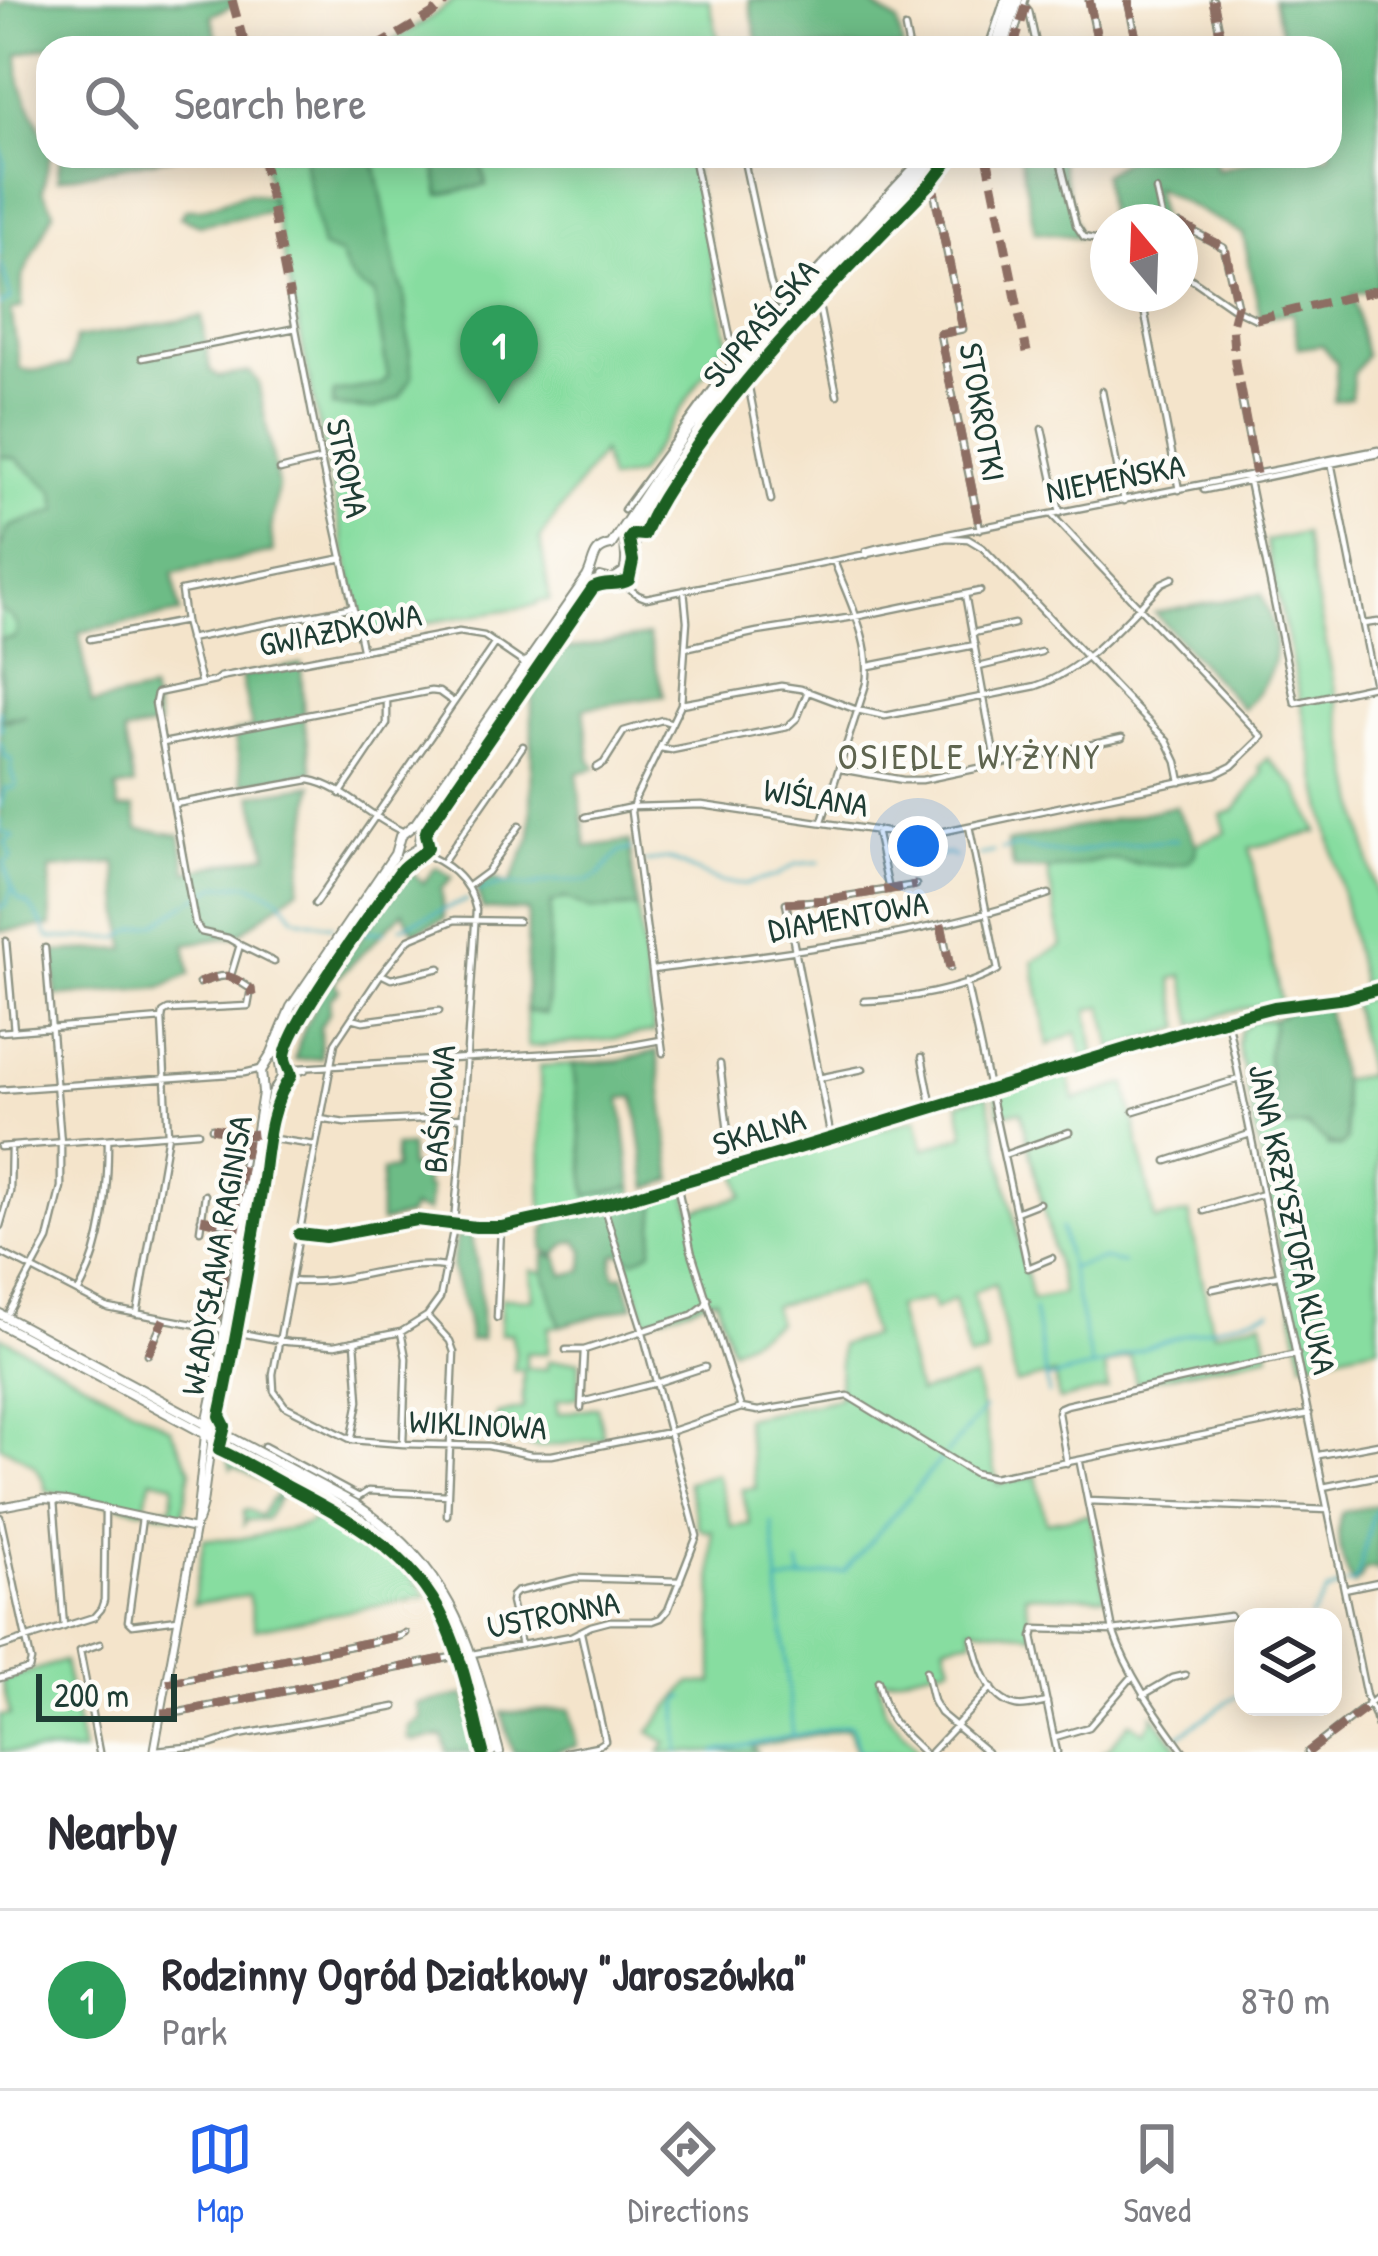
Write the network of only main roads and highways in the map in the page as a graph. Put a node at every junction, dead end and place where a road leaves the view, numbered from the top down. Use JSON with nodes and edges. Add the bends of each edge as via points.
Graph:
{"nodes":[{"id":1,"x":1016,"y":1,"type":"edge"},
{"id":2,"x":1003,"y":36,"type":"edge"},
{"id":3,"x":915,"y":168,"type":"edge"},
{"id":4,"x":933,"y":168,"type":"edge"},
{"id":5,"x":611,"y":545,"type":"junction"},
{"id":6,"x":623,"y":552,"type":"junction"},
{"id":7,"x":592,"y":566,"type":"junction"},
{"id":8,"x":602,"y":579,"type":"junction"},
{"id":9,"x":568,"y":611,"type":"junction"},
{"id":10,"x":402,"y":836,"type":"junction"},
{"id":11,"x":417,"y":846,"type":"junction"},
{"id":12,"x":263,"y":1072,"type":"junction"},
{"id":13,"x":280,"y":1074,"type":"junction"},
{"id":14,"x":256,"y":1135,"type":"junction"},
{"id":15,"x":234,"y":1291,"type":"junction"},
{"id":16,"x":4,"y":1313,"type":"edge"},
{"id":17,"x":0,"y":1324,"type":"edge"},
{"id":18,"x":209,"y":1431,"type":"junction"},
{"id":19,"x":260,"y":1453,"type":"junction"},
{"id":20,"x":495,"y":1752,"type":"edge"}],
"edges":[{"from":1,"to":2,"type":"main road"},
{"from":3,"to":5,"type":"main road","via":[[726,379]]},
{"from":4,"to":6,"type":"main road","via":[[720,398],[634,522]]},
{"from":5,"to":6,"type":"main road"},
{"from":5,"to":7,"type":"main road","via":[[595,553]]},
{"from":6,"to":8,"type":"main road","via":[[625,572]]},
{"from":7,"to":8,"type":"main road"},
{"from":7,"to":9,"type":"main road"},
{"from":8,"to":9,"type":"main road"},
{"from":9,"to":10,"type":"main road","name":"WŁADYSŁAWA RAGINISA"},
{"from":9,"to":11,"type":"main road","name":"WŁADYSŁAWA RAGINISA"},
{"from":10,"to":11,"type":"main road","via":[[413,831]]},
{"from":10,"to":11,"type":"main road","via":[[404,851]]},
{"from":10,"to":12,"type":"main road","name":"WŁADYSŁAWA RAGINISA","via":[[291,1007]]},
{"from":11,"to":13,"type":"main road","name":"WŁADYSŁAWA RAGINISA","via":[[300,1009],[282,1046]]},
{"from":12,"to":13,"type":"main road","via":[[271,1084]]},
{"from":12,"to":13,"type":"main road","via":[[273,1062]]},
{"from":12,"to":14,"type":"main road","name":"WŁADYSŁAWA RAGINISA"},
{"from":13,"to":14,"type":"main road","name":"WŁADYSŁAWA RAGINISA"},
{"from":14,"to":15,"type":"main road","name":"WŁADYSŁAWA RAGINISA"},
{"from":14,"to":15,"type":"main road","name":"WŁADYSŁAWA RAGINISA"},
{"from":15,"to":18,"type":"main road","name":"WŁADYSŁAWA RAGINISA"},
{"from":16,"to":18,"type":"main road"},
{"from":17,"to":18,"type":"main road"},
{"from":18,"to":19,"type":"main road"},
{"from":19,"to":20,"type":"main road","via":[[361,1517],[425,1576],[451,1619]]},
{"from":19,"to":20,"type":"main road","via":[[355,1504],[395,1534],[441,1587],[472,1654]]}]}
